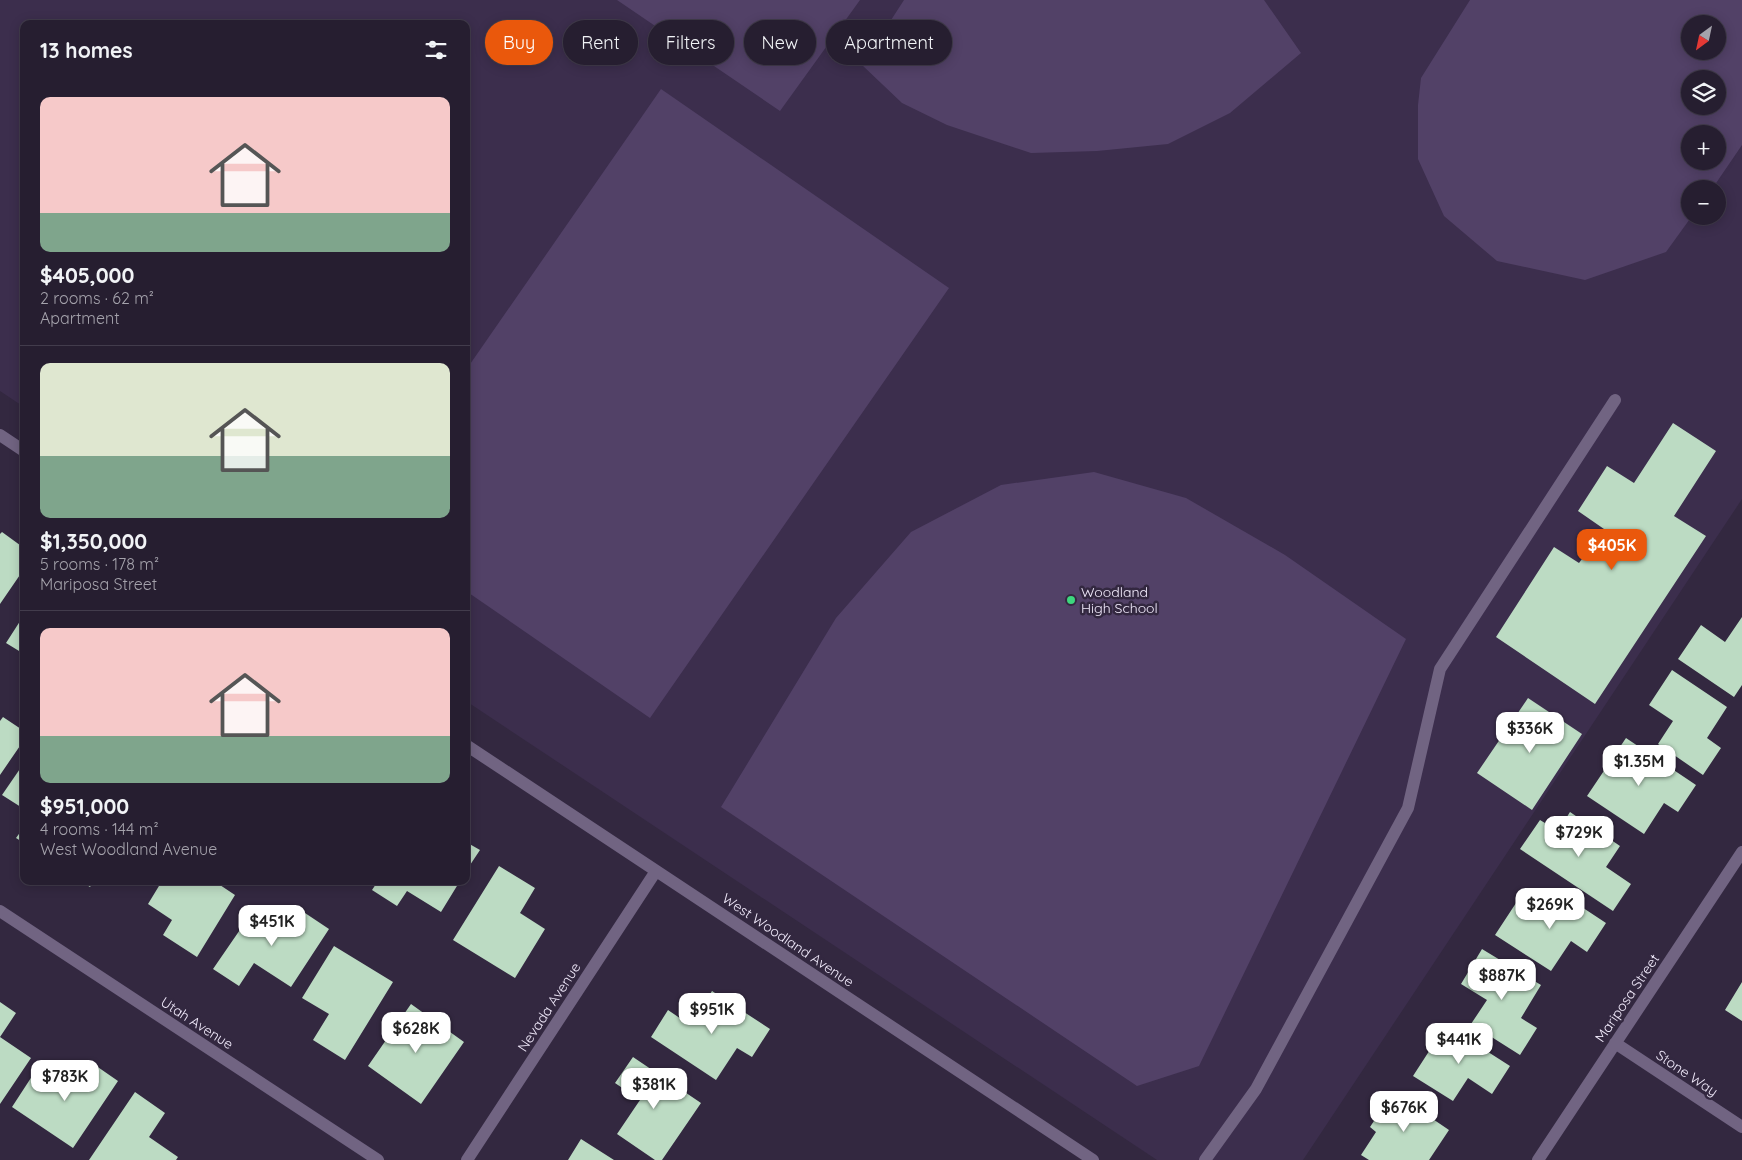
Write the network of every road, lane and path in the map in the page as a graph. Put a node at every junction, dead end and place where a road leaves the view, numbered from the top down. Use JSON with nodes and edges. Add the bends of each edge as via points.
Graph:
{"nodes":[{"id":1,"x":1615,"y":400,"type":"dead end"},
{"id":2,"x":0,"y":436,"type":"edge"},
{"id":3,"x":20,"y":448,"type":"edge"},
{"id":4,"x":470,"y":748,"type":"edge"},
{"id":5,"x":1742,"y":852,"type":"edge"},
{"id":6,"x":656,"y":870,"type":"junction"},
{"id":7,"x":0,"y":911,"type":"edge"},
{"id":8,"x":1615,"y":1043,"type":"junction"},
{"id":9,"x":1742,"y":1127,"type":"edge"},
{"id":10,"x":378,"y":1160,"type":"edge"},
{"id":11,"x":467,"y":1160,"type":"edge"},
{"id":12,"x":1093,"y":1160,"type":"edge"},
{"id":13,"x":1205,"y":1160,"type":"edge"},
{"id":14,"x":1538,"y":1160,"type":"edge"}],
"edges":[{"from":1,"to":13,"type":"street","via":[[1440,669],[1408,808],[1256,1089]]},
{"from":2,"to":3,"type":"street"},
{"from":4,"to":6,"type":"street","name":"West Woodland Avenue"},
{"from":5,"to":8,"type":"street","name":"Mariposa Street"},
{"from":6,"to":11,"type":"street","name":"Nevada Avenue"},
{"from":6,"to":12,"type":"street","name":"West Woodland Avenue"},
{"from":7,"to":10,"type":"street","name":"Utah Avenue"},
{"from":8,"to":9,"type":"street","name":"Stone Way"},
{"from":8,"to":14,"type":"street","name":"Mariposa Street"}]}
